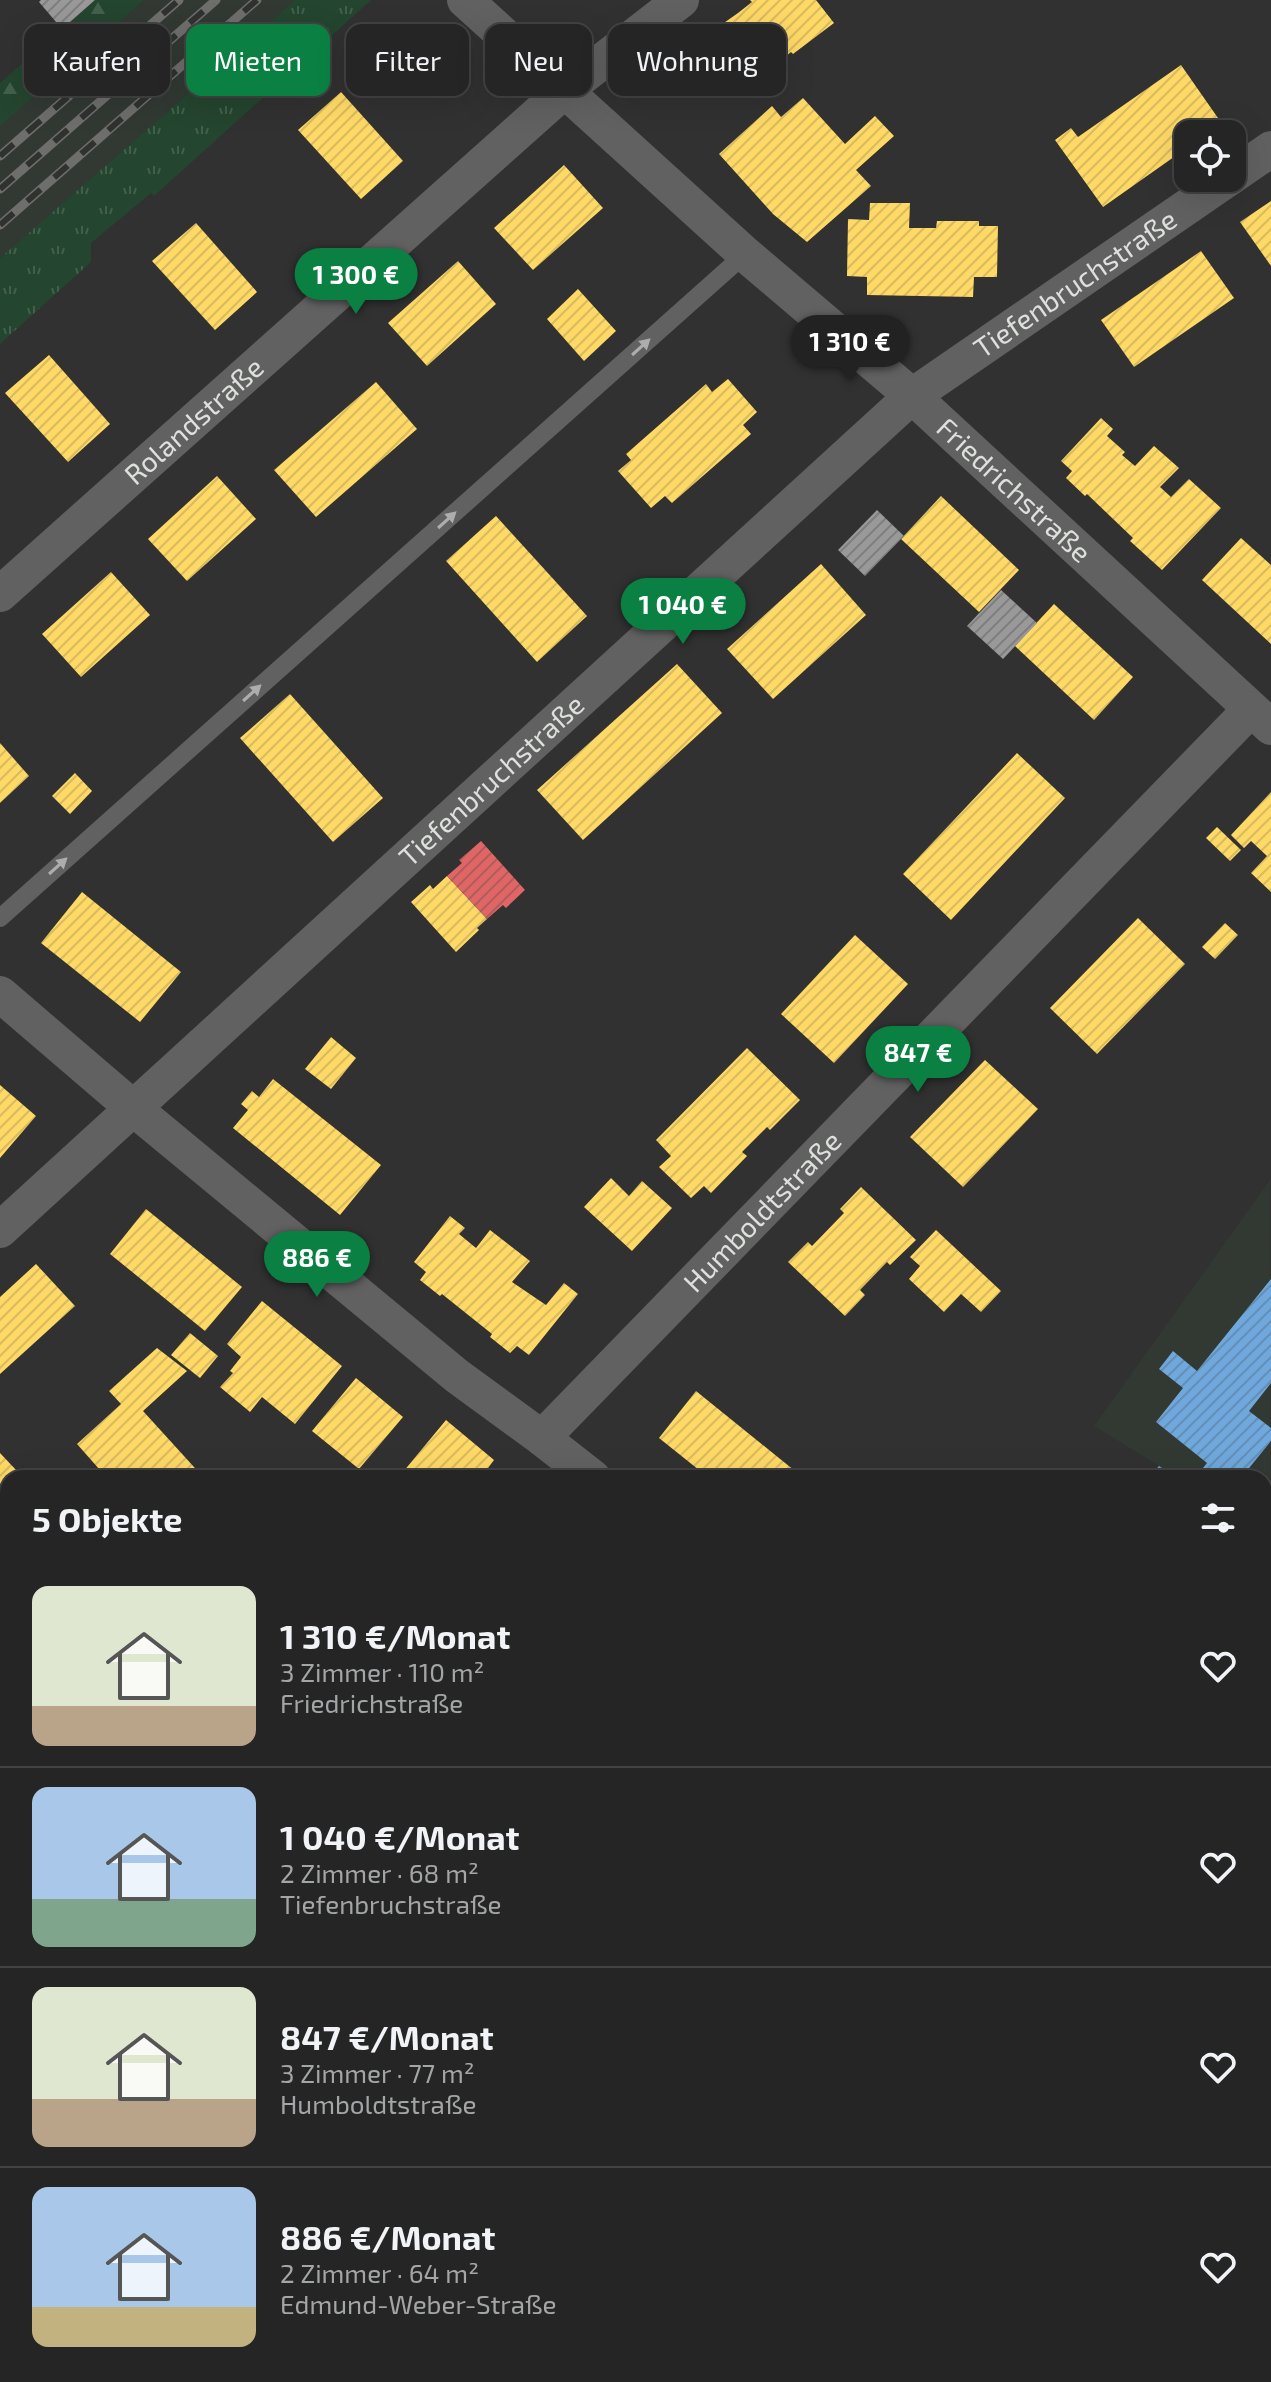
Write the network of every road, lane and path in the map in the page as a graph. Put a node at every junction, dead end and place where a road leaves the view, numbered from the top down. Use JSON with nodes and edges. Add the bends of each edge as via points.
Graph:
{"nodes":[{"id":1,"x":465,"y":0,"type":"edge"},
{"id":2,"x":681,"y":0,"type":"edge"},
{"id":3,"x":492,"y":24,"type":"edge"},
{"id":4,"x":592,"y":69,"type":"edge"},
{"id":5,"x":558,"y":96,"type":"edge"},
{"id":6,"x":572,"y":96,"type":"edge"},
{"id":7,"x":1271,"y":149,"type":"edge"},
{"id":8,"x":1246,"y":166,"type":"edge"},
{"id":9,"x":1208,"y":192,"type":"edge"},
{"id":10,"x":745,"y":254,"type":"junction"},
{"id":11,"x":912,"y":396,"type":"junction"},
{"id":12,"x":0,"y":594,"type":"edge"},
{"id":13,"x":1261,"y":718,"type":"edge"},
{"id":14,"x":0,"y":918,"type":"edge"},
{"id":15,"x":0,"y":994,"type":"edge"},
{"id":16,"x":133,"y":1108,"type":"junction"},
{"id":17,"x":0,"y":1230,"type":"edge"},
{"id":18,"x":542,"y":1438,"type":"junction"},
{"id":19,"x":583,"y":1470,"type":"edge"}],
"edges":[{"from":1,"to":3,"type":"street","name":"Friedrichstraße"},
{"from":2,"to":4,"type":"street","name":"Rolandstraße"},
{"from":5,"to":12,"type":"street","name":"Rolandstraße"},
{"from":6,"to":10,"type":"street","name":"Friedrichstraße"},
{"from":7,"to":8,"type":"street","name":"Tiefenbruchstraße"},
{"from":9,"to":11,"type":"street","name":"Tiefenbruchstraße"},
{"from":10,"to":11,"type":"street","name":"Friedrichstraße"},
{"from":14,"to":10,"type":"lane","one_way":true},
{"from":11,"to":13,"type":"street","name":"Friedrichstraße"},
{"from":11,"to":16,"type":"street","name":"Tiefenbruchstraße"},
{"from":13,"to":18,"type":"street","name":"Humboldtstraße"},
{"from":15,"to":16,"type":"street"},
{"from":16,"to":17,"type":"street","name":"Tiefenbruchstraße"},
{"from":16,"to":18,"type":"street","via":[[457,1376]]},
{"from":18,"to":19,"type":"street"}]}
